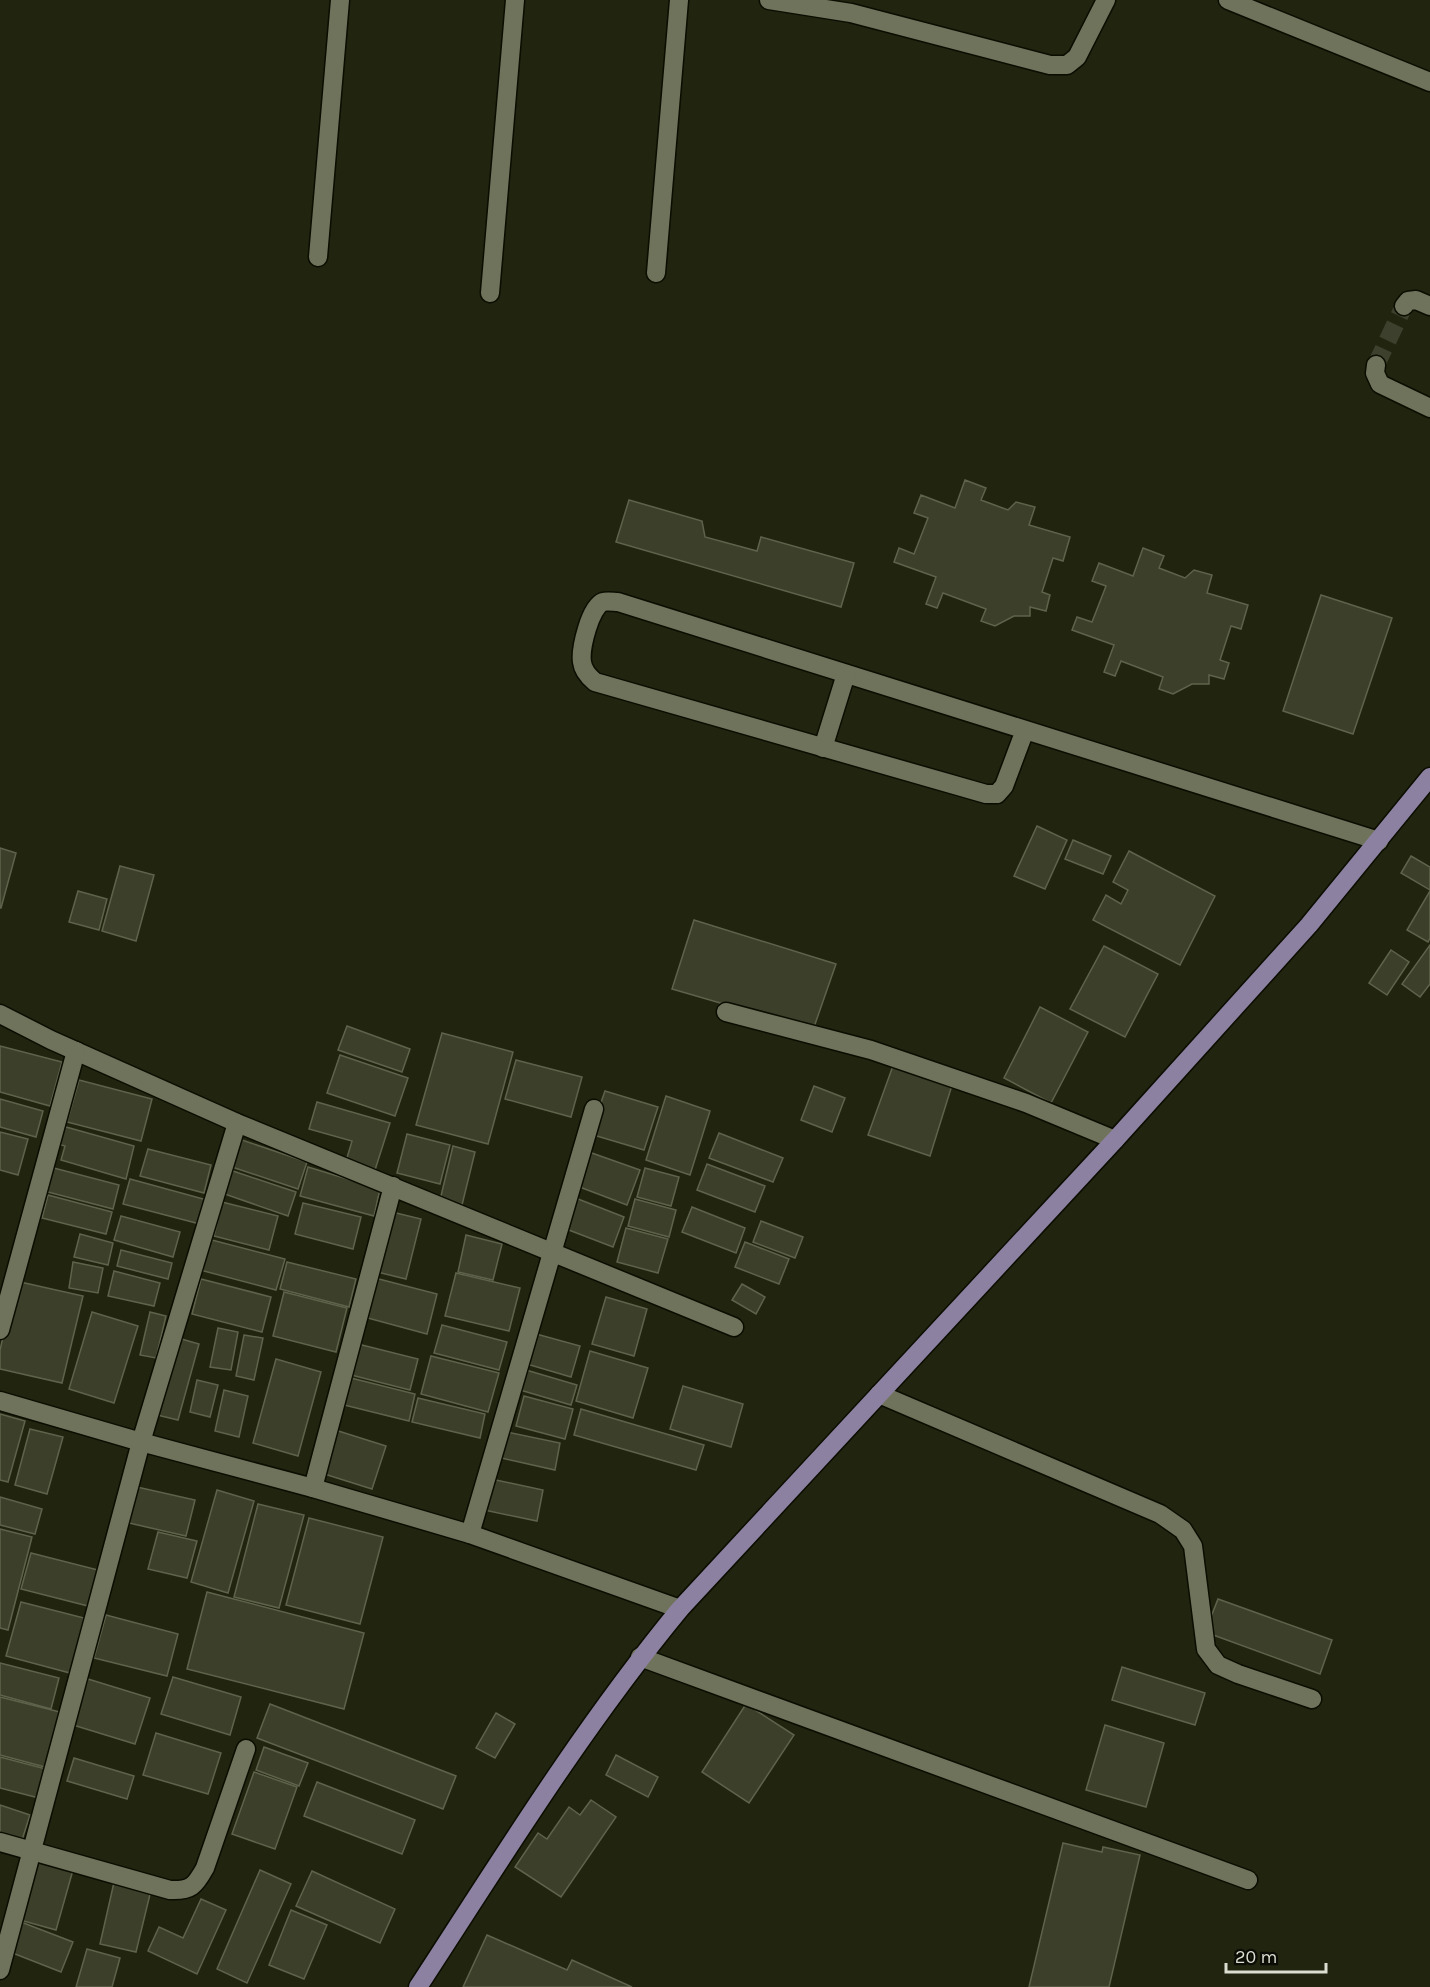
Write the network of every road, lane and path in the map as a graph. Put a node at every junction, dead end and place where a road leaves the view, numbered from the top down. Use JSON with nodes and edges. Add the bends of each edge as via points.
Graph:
{"nodes":[{"id":1,"x":340,"y":0,"type":"edge"},
{"id":2,"x":515,"y":0,"type":"edge"},
{"id":3,"x":679,"y":0,"type":"edge"},
{"id":4,"x":769,"y":0,"type":"edge"},
{"id":5,"x":1106,"y":0,"type":"edge"},
{"id":6,"x":1228,"y":0,"type":"edge"},
{"id":7,"x":1430,"y":82,"type":"edge"},
{"id":8,"x":318,"y":257,"type":"dead end"},
{"id":9,"x":656,"y":273,"type":"dead end"},
{"id":10,"x":490,"y":293,"type":"dead end"},
{"id":11,"x":1404,"y":306,"type":"dead end"},
{"id":12,"x":1430,"y":306,"type":"edge"},
{"id":13,"x":1376,"y":364,"type":"dead end"},
{"id":14,"x":1430,"y":408,"type":"edge"},
{"id":15,"x":846,"y":674,"type":"junction"},
{"id":16,"x":1025,"y":730,"type":"junction"},
{"id":17,"x":823,"y":748,"type":"junction"},
{"id":18,"x":1430,"y":777,"type":"edge"},
{"id":19,"x":1379,"y":841,"type":"junction"},
{"id":20,"x":726,"y":1012,"type":"dead end"},
{"id":21,"x":0,"y":1014,"type":"edge"},
{"id":22,"x":76,"y":1051,"type":"junction"},
{"id":23,"x":594,"y":1109,"type":"dead end"},
{"id":24,"x":237,"y":1123,"type":"junction"},
{"id":25,"x":1115,"y":1140,"type":"junction"},
{"id":26,"x":393,"y":1186,"type":"junction"},
{"id":27,"x":551,"y":1252,"type":"junction"},
{"id":28,"x":734,"y":1327,"type":"dead end"},
{"id":29,"x":0,"y":1330,"type":"edge"},
{"id":30,"x":879,"y":1394,"type":"junction"},
{"id":31,"x":0,"y":1401,"type":"edge"},
{"id":32,"x":141,"y":1442,"type":"junction"},
{"id":33,"x":313,"y":1488,"type":"junction"},
{"id":34,"x":470,"y":1534,"type":"junction"},
{"id":35,"x":680,"y":1609,"type":"junction"},
{"id":36,"x":640,"y":1658,"type":"junction"},
{"id":37,"x":1312,"y":1699,"type":"dead end"},
{"id":38,"x":246,"y":1749,"type":"dead end"},
{"id":39,"x":0,"y":1842,"type":"edge"},
{"id":40,"x":32,"y":1851,"type":"junction"},
{"id":41,"x":1248,"y":1880,"type":"dead end"},
{"id":42,"x":0,"y":1970,"type":"edge"},
{"id":43,"x":418,"y":1987,"type":"edge"}],
"edges":[{"from":1,"to":8,"type":"street"},
{"from":2,"to":10,"type":"street"},
{"from":3,"to":9,"type":"street"},
{"from":4,"to":5,"type":"street","via":[[851,13],[1050,65],[1067,65],[1077,57]]},
{"from":6,"to":7,"type":"street"},
{"from":11,"to":12,"type":"street","via":[[1416,300]]},
{"from":13,"to":14,"type":"street","via":[[1380,384]]},
{"from":15,"to":16,"type":"street"},
{"from":15,"to":17,"type":"street"},
{"from":15,"to":17,"type":"street","via":[[618,602],[603,602],[594,610],[582,662],[586,674],[595,682]]},
{"from":16,"to":17,"type":"street","via":[[1004,786],[997,794]]},
{"from":16,"to":19,"type":"street"},
{"from":18,"to":19,"type":"main road"},
{"from":19,"to":25,"type":"main road","via":[[1309,925]]},
{"from":20,"to":25,"type":"street","via":[[871,1050],[1026,1103]]},
{"from":21,"to":22,"type":"street"},
{"from":22,"to":24,"type":"street"},
{"from":22,"to":29,"type":"street"},
{"from":23,"to":27,"type":"street"},
{"from":24,"to":26,"type":"street"},
{"from":24,"to":32,"type":"street"},
{"from":25,"to":30,"type":"main road"},
{"from":26,"to":27,"type":"street"},
{"from":26,"to":33,"type":"street"},
{"from":27,"to":28,"type":"street"},
{"from":27,"to":34,"type":"street"},
{"from":30,"to":35,"type":"main road"},
{"from":30,"to":37,"type":"street","via":[[1160,1514],[1183,1530],[1193,1546],[1206,1649],[1218,1665]]},
{"from":31,"to":32,"type":"street"},
{"from":32,"to":33,"type":"street"},
{"from":32,"to":40,"type":"street"},
{"from":33,"to":34,"type":"street"},
{"from":34,"to":35,"type":"street"},
{"from":35,"to":36,"type":"main road"},
{"from":36,"to":41,"type":"street"},
{"from":36,"to":43,"type":"main road","via":[[533,1808]]},
{"from":38,"to":40,"type":"street","via":[[205,1868],[197,1884],[184,1891]]},
{"from":39,"to":40,"type":"street"},
{"from":40,"to":42,"type":"street"}]}
